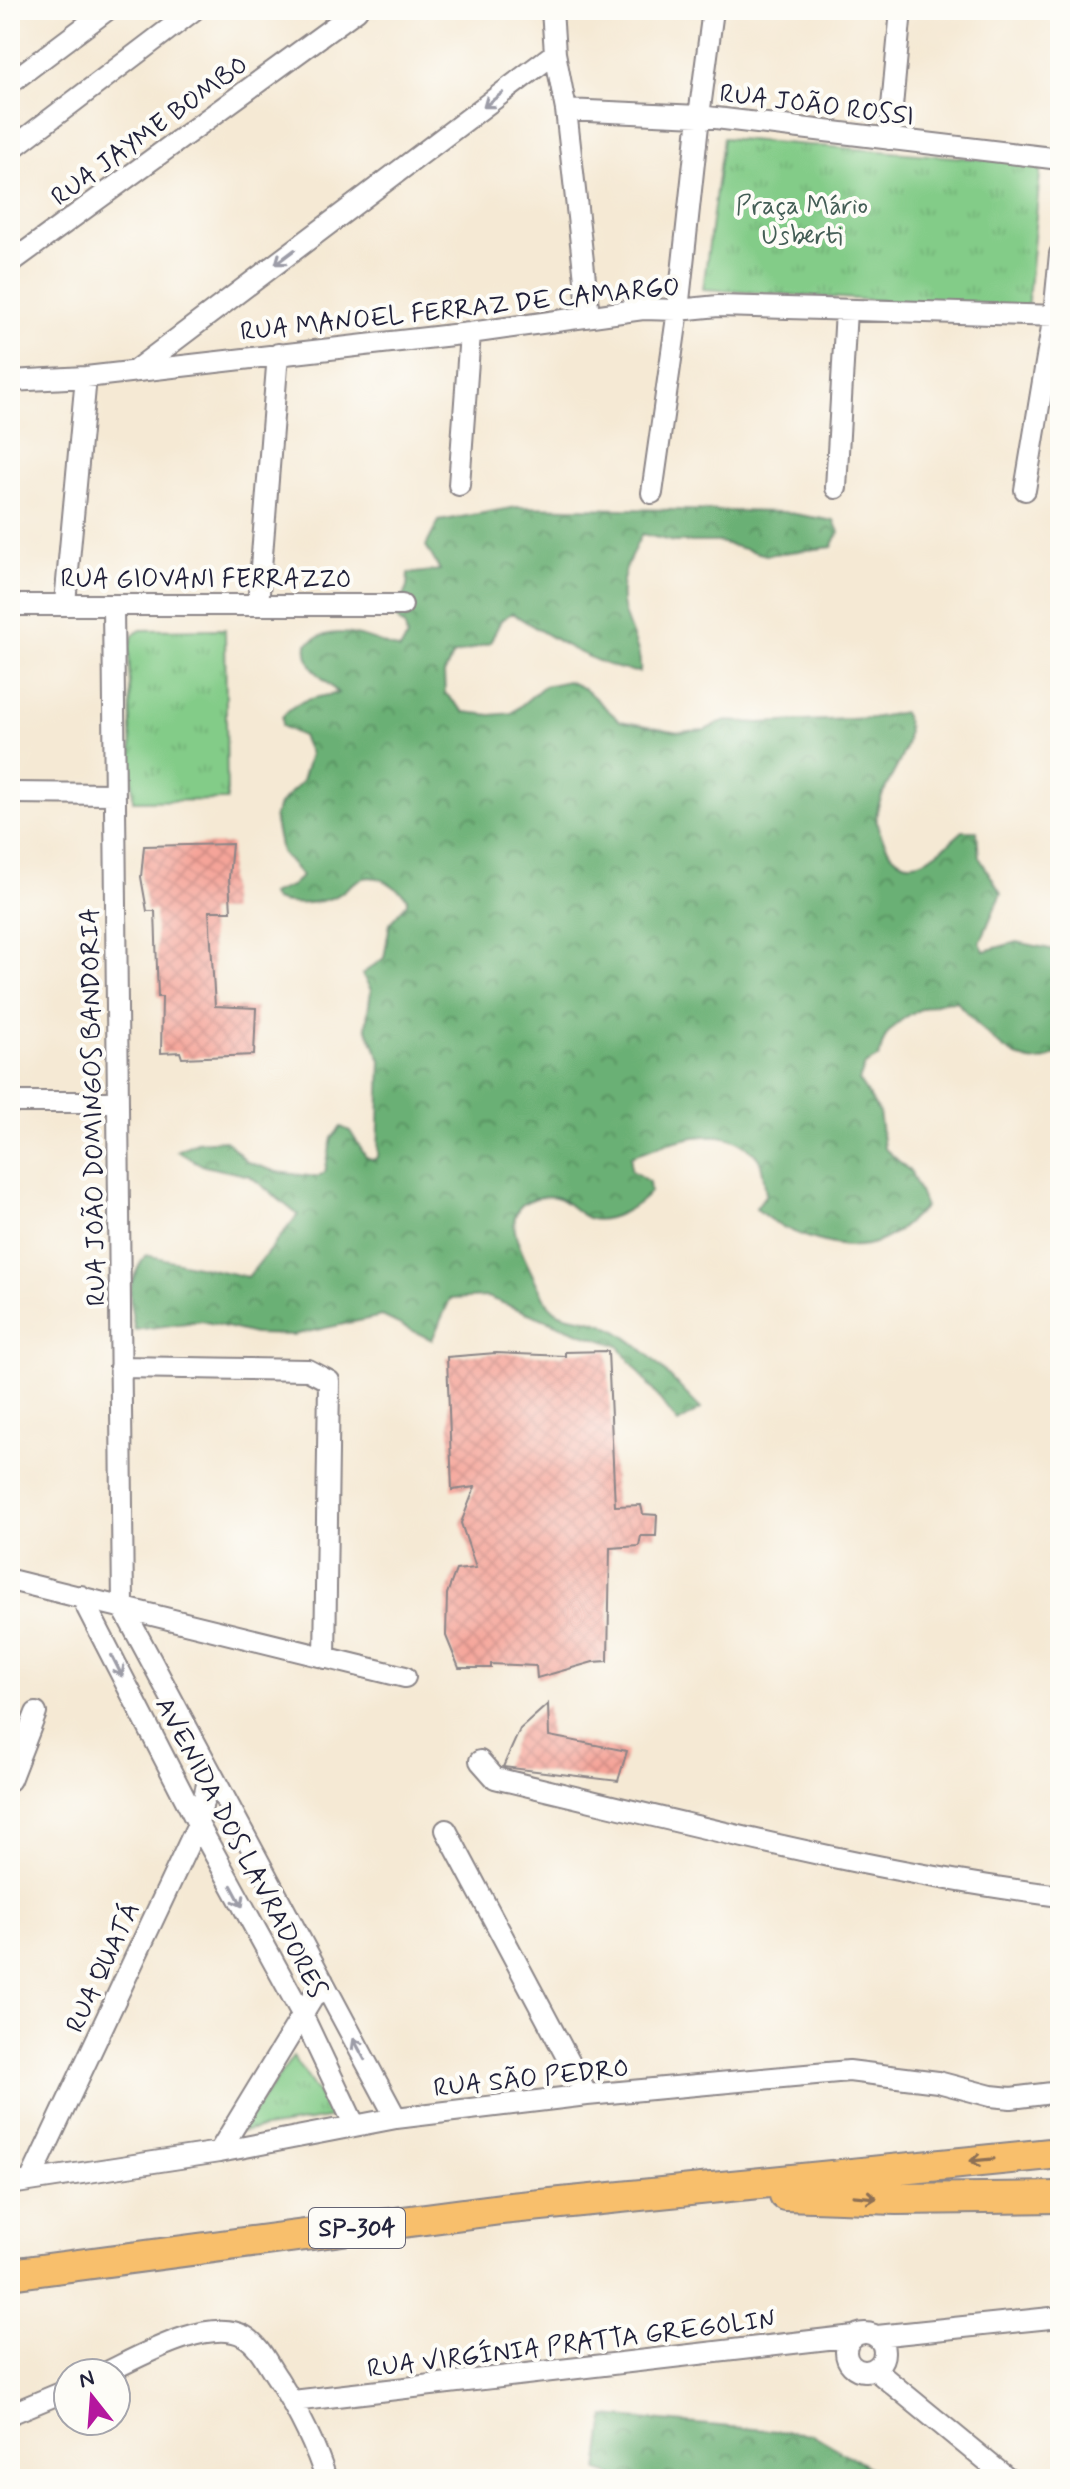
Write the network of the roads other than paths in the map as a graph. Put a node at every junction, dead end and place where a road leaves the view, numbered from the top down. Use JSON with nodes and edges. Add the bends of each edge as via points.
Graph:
{"nodes":[{"id":1,"x":107,"y":10,"type":"edge"},
{"id":2,"x":194,"y":10,"type":"edge"},
{"id":3,"x":357,"y":10,"type":"edge"},
{"id":4,"x":552,"y":10,"type":"edge"},
{"id":5,"x":713,"y":10,"type":"edge"},
{"id":6,"x":901,"y":10,"type":"edge"},
{"id":7,"x":555,"y":53,"type":"junction"},
{"id":8,"x":10,"y":83,"type":"edge"},
{"id":9,"x":566,"y":110,"type":"junction"},
{"id":10,"x":699,"y":116,"type":"junction"},
{"id":11,"x":889,"y":139,"type":"junction"},
{"id":12,"x":10,"y":150,"type":"edge"},
{"id":13,"x":1060,"y":159,"type":"edge"},
{"id":14,"x":1060,"y":254,"type":"edge"},
{"id":15,"x":10,"y":263,"type":"edge"},
{"id":16,"x":678,"y":310,"type":"junction"},
{"id":17,"x":846,"y":310,"type":"junction"},
{"id":18,"x":589,"y":315,"type":"junction"},
{"id":19,"x":1057,"y":316,"type":"edge"},
{"id":20,"x":470,"y":333,"type":"junction"},
{"id":21,"x":278,"y":354,"type":"junction"},
{"id":22,"x":136,"y":370,"type":"junction"},
{"id":23,"x":86,"y":377,"type":"junction"},
{"id":24,"x":10,"y":381,"type":"edge"},
{"id":25,"x":459,"y":485,"type":"dead end"},
{"id":26,"x":836,"y":488,"type":"dead end"},
{"id":27,"x":1025,"y":490,"type":"dead end"},
{"id":28,"x":652,"y":493,"type":"dead end"},
{"id":29,"x":65,"y":603,"type":"junction"},
{"id":30,"x":10,"y":605,"type":"edge"},
{"id":31,"x":113,"y":605,"type":"junction"},
{"id":32,"x":258,"y":605,"type":"junction"},
{"id":33,"x":402,"y":605,"type":"dead end"},
{"id":34,"x":10,"y":793,"type":"edge"},
{"id":35,"x":115,"y":794,"type":"junction"},
{"id":36,"x":10,"y":1102,"type":"edge"},
{"id":37,"x":118,"y":1102,"type":"junction"},
{"id":38,"x":120,"y":1367,"type":"junction"},
{"id":39,"x":10,"y":1580,"type":"edge"},
{"id":40,"x":81,"y":1596,"type":"junction"},
{"id":41,"x":123,"y":1608,"type":"junction"},
{"id":42,"x":325,"y":1658,"type":"junction"},
{"id":43,"x":405,"y":1677,"type":"dead end"},
{"id":44,"x":36,"y":1713,"type":"dead end"},
{"id":45,"x":480,"y":1761,"type":"dead end"},
{"id":46,"x":210,"y":1771,"type":"junction"},
{"id":47,"x":10,"y":1780,"type":"edge"},
{"id":48,"x":198,"y":1824,"type":"junction"},
{"id":49,"x":446,"y":1830,"type":"dead end"},
{"id":50,"x":1060,"y":1896,"type":"edge"},
{"id":51,"x":323,"y":1981,"type":"junction"},
{"id":52,"x":302,"y":2014,"type":"junction"},
{"id":53,"x":1060,"y":2092,"type":"edge"},
{"id":54,"x":587,"y":2095,"type":"junction"},
{"id":55,"x":396,"y":2118,"type":"junction"},
{"id":56,"x":354,"y":2124,"type":"junction"},
{"id":57,"x":219,"y":2152,"type":"junction"},
{"id":58,"x":1060,"y":2153,"type":"edge"},
{"id":59,"x":20,"y":2183,"type":"edge"},
{"id":60,"x":704,"y":2186,"type":"junction"},
{"id":61,"x":1060,"y":2197,"type":"edge"},
{"id":62,"x":10,"y":2274,"type":"edge"},
{"id":63,"x":1060,"y":2317,"type":"edge"},
{"id":64,"x":854,"y":2336,"type":"junction"},
{"id":65,"x":877,"y":2336,"type":"junction"},
{"id":66,"x":132,"y":2361,"type":"edge"},
{"id":67,"x":874,"y":2369,"type":"junction"},
{"id":68,"x":52,"y":2397,"type":"edge"},
{"id":69,"x":293,"y":2401,"type":"junction"},
{"id":70,"x":10,"y":2414,"type":"edge"},
{"id":71,"x":326,"y":2479,"type":"edge"},
{"id":72,"x":1008,"y":2479,"type":"edge"}],
"edges":[{"from":1,"to":8,"type":"street"},
{"from":2,"to":12,"type":"street"},
{"from":3,"to":15,"type":"street","name":"RUA JAYME BOMBO"},
{"from":4,"to":7,"type":"street"},
{"from":5,"to":10,"type":"street"},
{"from":6,"to":11,"type":"street"},
{"from":7,"to":9,"type":"street"},
{"from":7,"to":22,"type":"street","one_way":true},
{"from":9,"to":10,"type":"street","name":"RUA JOÃO ROSSI"},
{"from":9,"to":18,"type":"street"},
{"from":10,"to":11,"type":"street","name":"RUA JOÃO ROSSI"},
{"from":10,"to":16,"type":"street"},
{"from":11,"to":13,"type":"street","name":"RUA JOÃO ROSSI"},
{"from":14,"to":19,"type":"street"},
{"from":16,"to":17,"type":"street","name":"RUA MANOEL FERRAZ DE CAMARGO"},
{"from":16,"to":18,"type":"street","name":"RUA MANOEL FERRAZ DE CAMARGO"},
{"from":16,"to":28,"type":"street"},
{"from":17,"to":19,"type":"street","name":"RUA MANOEL FERRAZ DE CAMARGO"},
{"from":17,"to":26,"type":"street"},
{"from":18,"to":20,"type":"street","name":"RUA MANOEL FERRAZ DE CAMARGO"},
{"from":19,"to":27,"type":"street"},
{"from":20,"to":21,"type":"street","name":"RUA MANOEL FERRAZ DE CAMARGO"},
{"from":20,"to":25,"type":"street"},
{"from":21,"to":22,"type":"street","name":"RUA MANOEL FERRAZ DE CAMARGO"},
{"from":21,"to":32,"type":"street"},
{"from":22,"to":23,"type":"street","name":"RUA MANOEL FERRAZ DE CAMARGO"},
{"from":23,"to":24,"type":"street","name":"RUA MANOEL FERRAZ DE CAMARGO"},
{"from":23,"to":29,"type":"street"},
{"from":29,"to":30,"type":"street","name":"RUA GIOVANI FERRAZZO"},
{"from":29,"to":31,"type":"street","name":"RUA GIOVANI FERRAZZO"},
{"from":31,"to":32,"type":"street","name":"RUA GIOVANI FERRAZZO"},
{"from":31,"to":35,"type":"street","name":"RUA JOÃO DOMINGOS BANDORIA"},
{"from":32,"to":33,"type":"street","name":"RUA GIOVANI FERRAZZO"},
{"from":34,"to":35,"type":"street"},
{"from":35,"to":37,"type":"street","name":"RUA JOÃO DOMINGOS BANDORIA"},
{"from":36,"to":37,"type":"street"},
{"from":37,"to":38,"type":"street","name":"RUA JOÃO DOMINGOS BANDORIA"},
{"from":38,"to":41,"type":"street","name":"RUA JOÃO DOMINGOS BANDORIA"},
{"from":38,"to":42,"type":"street","via":[[308,1370],[329,1381]]},
{"from":39,"to":40,"type":"street"},
{"from":40,"to":41,"type":"street"},
{"from":40,"to":48,"type":"street","name":"AVENIDA DOS LAVRADORES","one_way":true},
{"from":41,"to":42,"type":"street"},
{"from":41,"to":46,"type":"street","name":"AVENIDA DOS LAVRADORES"},
{"from":42,"to":43,"type":"street"},
{"from":44,"to":47,"type":"street"},
{"from":45,"to":50,"type":"street","via":[[495,1778],[693,1827],[984,1887]]},
{"from":46,"to":48,"type":"street","name":"RUA QUATÁ"},
{"from":46,"to":51,"type":"street","name":"AVENIDA DOS LAVRADORES"},
{"from":48,"to":52,"type":"street","name":"AVENIDA DOS LAVRADORES","one_way":true},
{"from":48,"to":59,"type":"street","name":"RUA QUATÁ"},
{"from":49,"to":54,"type":"street"},
{"from":51,"to":52,"type":"street"},
{"from":55,"to":51,"type":"street","name":"AVENIDA DOS LAVRADORES","one_way":true},
{"from":52,"to":56,"type":"street","name":"AVENIDA DOS LAVRADORES"},
{"from":52,"to":57,"type":"street"},
{"from":53,"to":54,"type":"street","name":"RUA SÃO PEDRO","via":[[1011,2098],[849,2071]]},
{"from":54,"to":55,"type":"street","name":"RUA SÃO PEDRO"},
{"from":55,"to":56,"type":"street","name":"RUA SÃO PEDRO"},
{"from":56,"to":57,"type":"street","name":"RUA SÃO PEDRO"},
{"from":57,"to":59,"type":"street","name":"RUA SÃO PEDRO"},
{"from":58,"to":60,"type":"highway","number":"SP-304","one_way":true},
{"from":60,"to":61,"type":"highway","number":"SP-304","one_way":true,"via":[[896,2199]]},
{"from":60,"to":62,"type":"highway","number":"SP-304"},
{"from":63,"to":65,"type":"street"},
{"from":64,"to":65,"type":"street"},
{"from":64,"to":67,"type":"street","via":[[847,2344],[848,2361],[862,2371]]},
{"from":64,"to":69,"type":"street","name":"RUA VIRGÍNIA PRATTA GREGOLIN"},
{"from":65,"to":67,"type":"street","via":[[884,2351]]},
{"from":66,"to":69,"type":"street","via":[[191,2335],[242,2334]]},
{"from":67,"to":72,"type":"street"},
{"from":68,"to":70,"type":"street"},
{"from":69,"to":71,"type":"street"}]}
